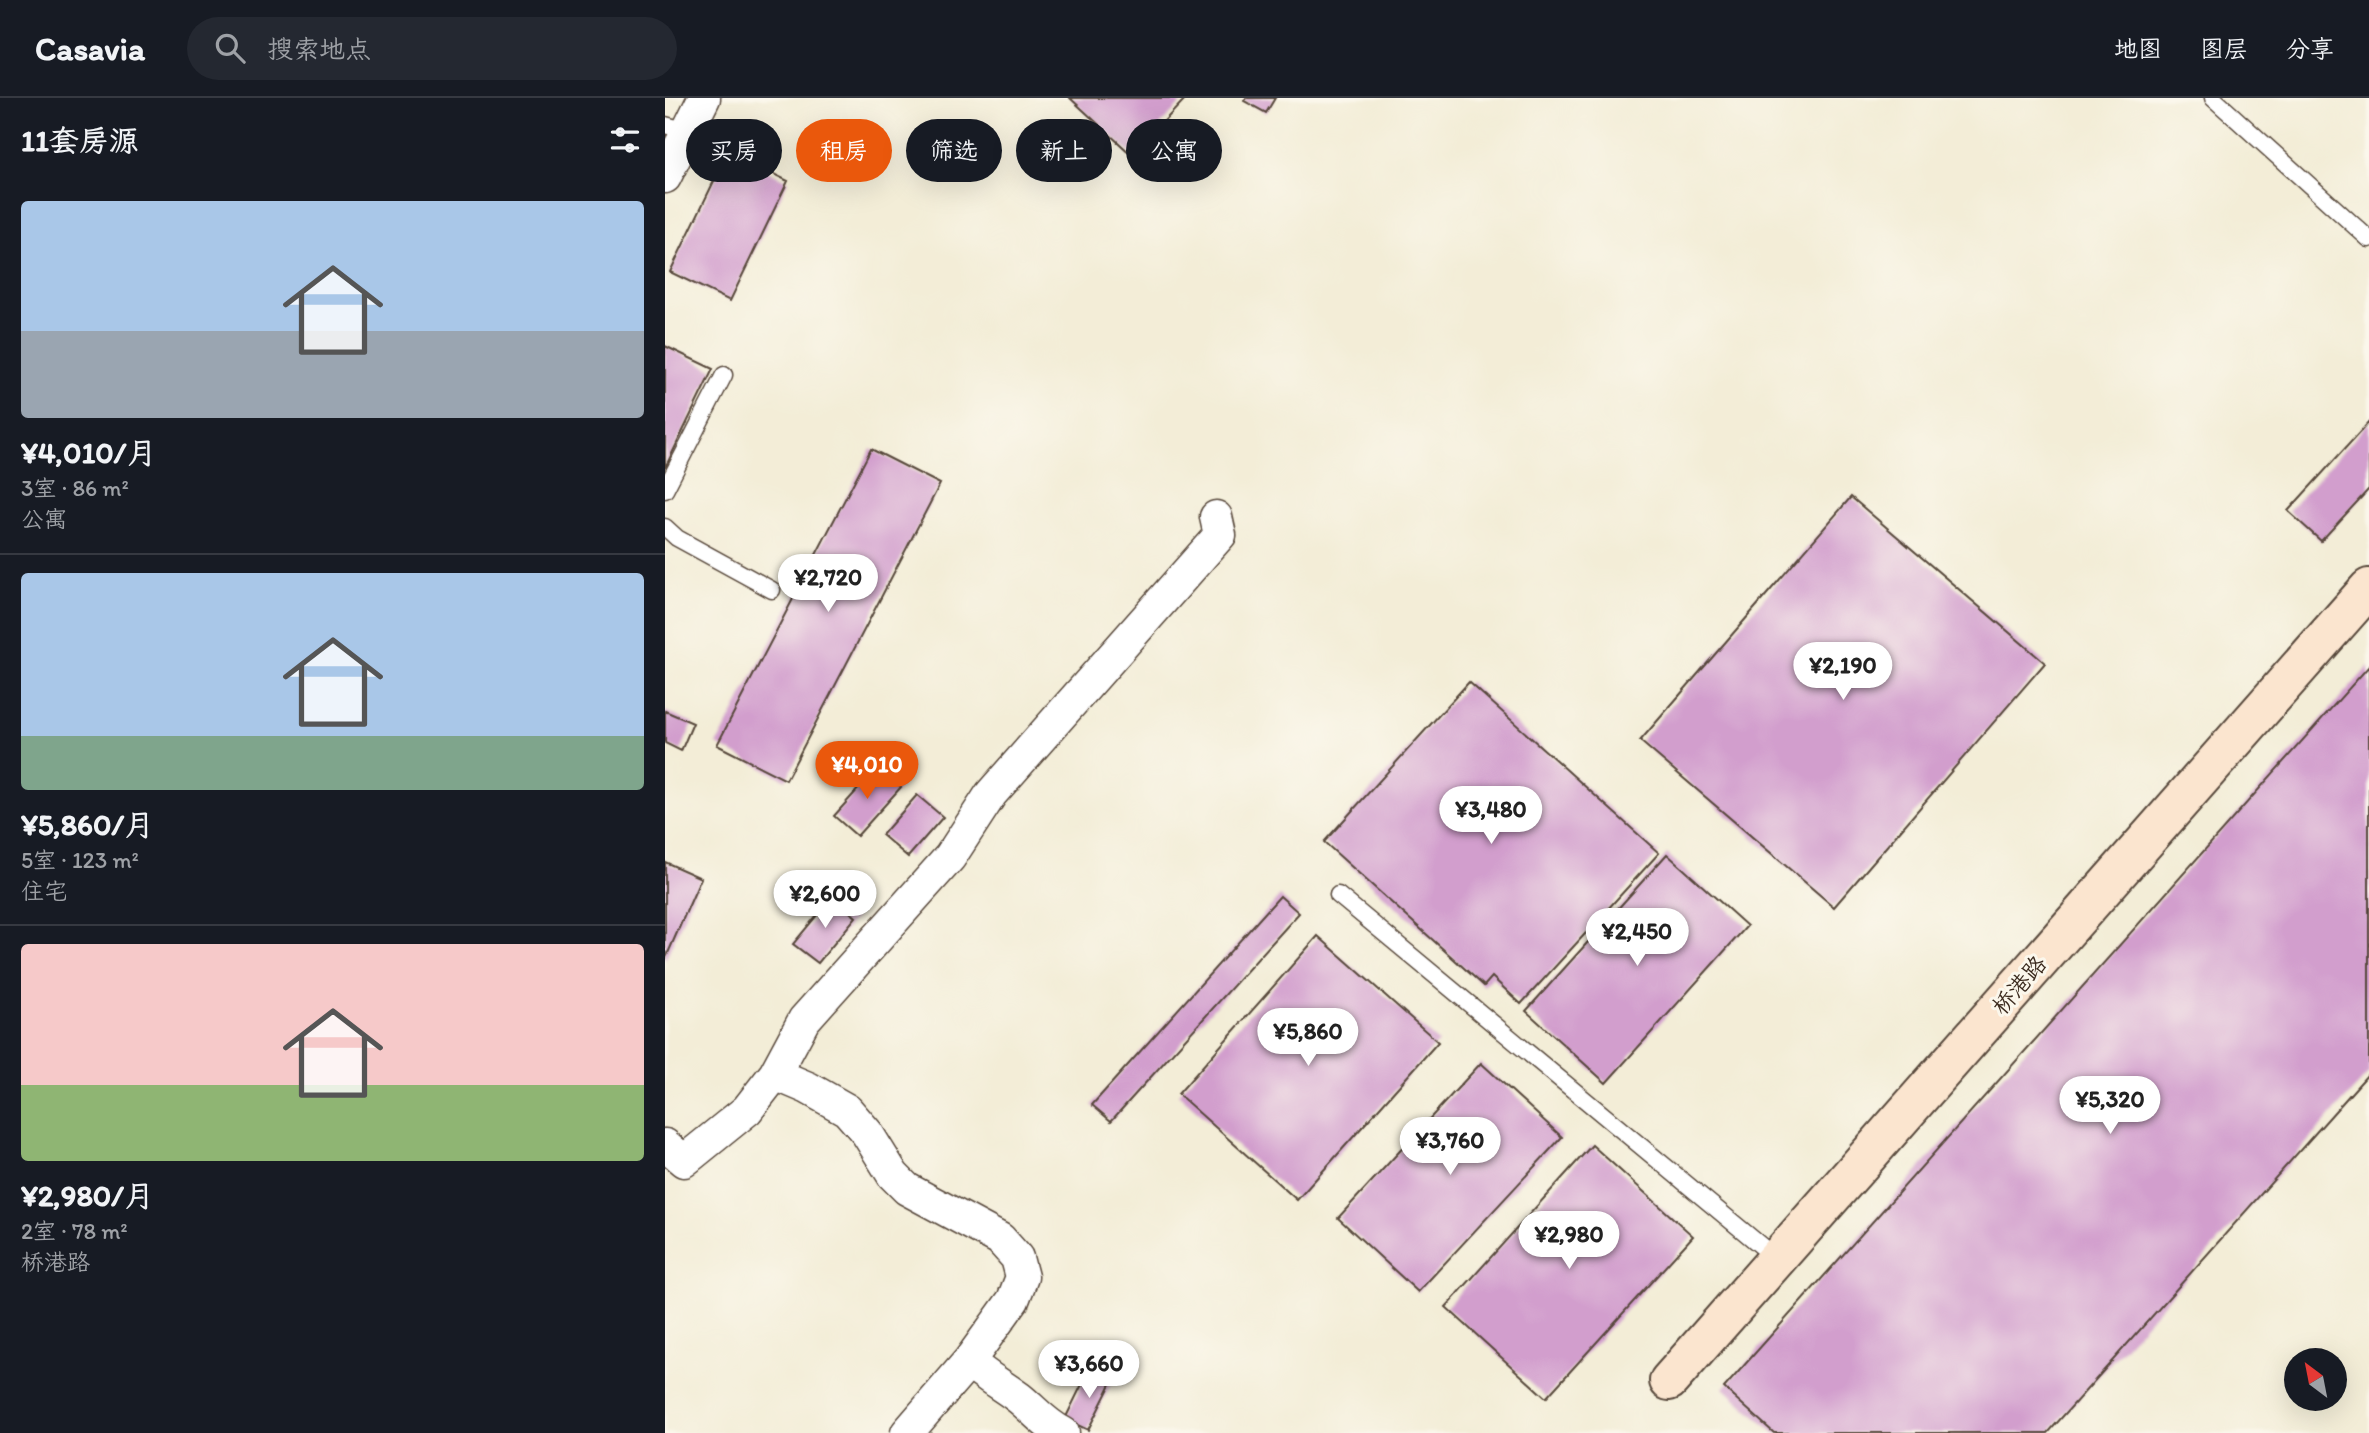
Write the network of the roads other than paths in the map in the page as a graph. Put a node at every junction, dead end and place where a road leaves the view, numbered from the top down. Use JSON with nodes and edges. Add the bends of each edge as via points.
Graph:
{"nodes":[{"id":1,"x":704,"y":98,"type":"edge"},
{"id":2,"x":2213,"y":98,"type":"edge"},
{"id":3,"x":676,"y":128,"type":"edge"},
{"id":4,"x":665,"y":177,"type":"edge"},
{"id":5,"x":2369,"y":239,"type":"edge"},
{"id":6,"x":723,"y":375,"type":"dead end"},
{"id":7,"x":665,"y":490,"type":"edge"},
{"id":8,"x":1216,"y":517,"type":"dead end"},
{"id":9,"x":665,"y":527,"type":"edge"},
{"id":10,"x":2369,"y":588,"type":"edge"},
{"id":11,"x":772,"y":590,"type":"dead end"},
{"id":12,"x":1338,"y":895,"type":"dead end"},
{"id":13,"x":775,"y":1074,"type":"junction"},
{"id":14,"x":665,"y":1145,"type":"edge"},
{"id":15,"x":1777,"y":1259,"type":"junction"},
{"id":16,"x":969,"y":1360,"type":"junction"},
{"id":17,"x":1669,"y":1381,"type":"dead end"},
{"id":18,"x":907,"y":1433,"type":"edge"},
{"id":19,"x":1063,"y":1433,"type":"edge"}],
"edges":[{"from":1,"to":3,"type":"street"},
{"from":2,"to":5,"type":"lane"},
{"from":3,"to":4,"type":"street"},
{"from":6,"to":7,"type":"lane"},
{"from":8,"to":13,"type":"street","via":[[1220,535],[991,794],[950,858],[804,1020]]},
{"from":9,"to":11,"type":"lane"},
{"from":10,"to":15,"type":"street","name":"桥港路"},
{"from":12,"to":15,"type":"lane"},
{"from":13,"to":14,"type":"street","via":[[747,1110],[684,1161]]},
{"from":13,"to":16,"type":"street","via":[[847,1110],[907,1189],[1000,1239],[1017,1258],[1022,1277],[1013,1300]]},
{"from":15,"to":17,"type":"street","name":"桥港路"},
{"from":16,"to":18,"type":"street"},
{"from":16,"to":19,"type":"street"}]}
